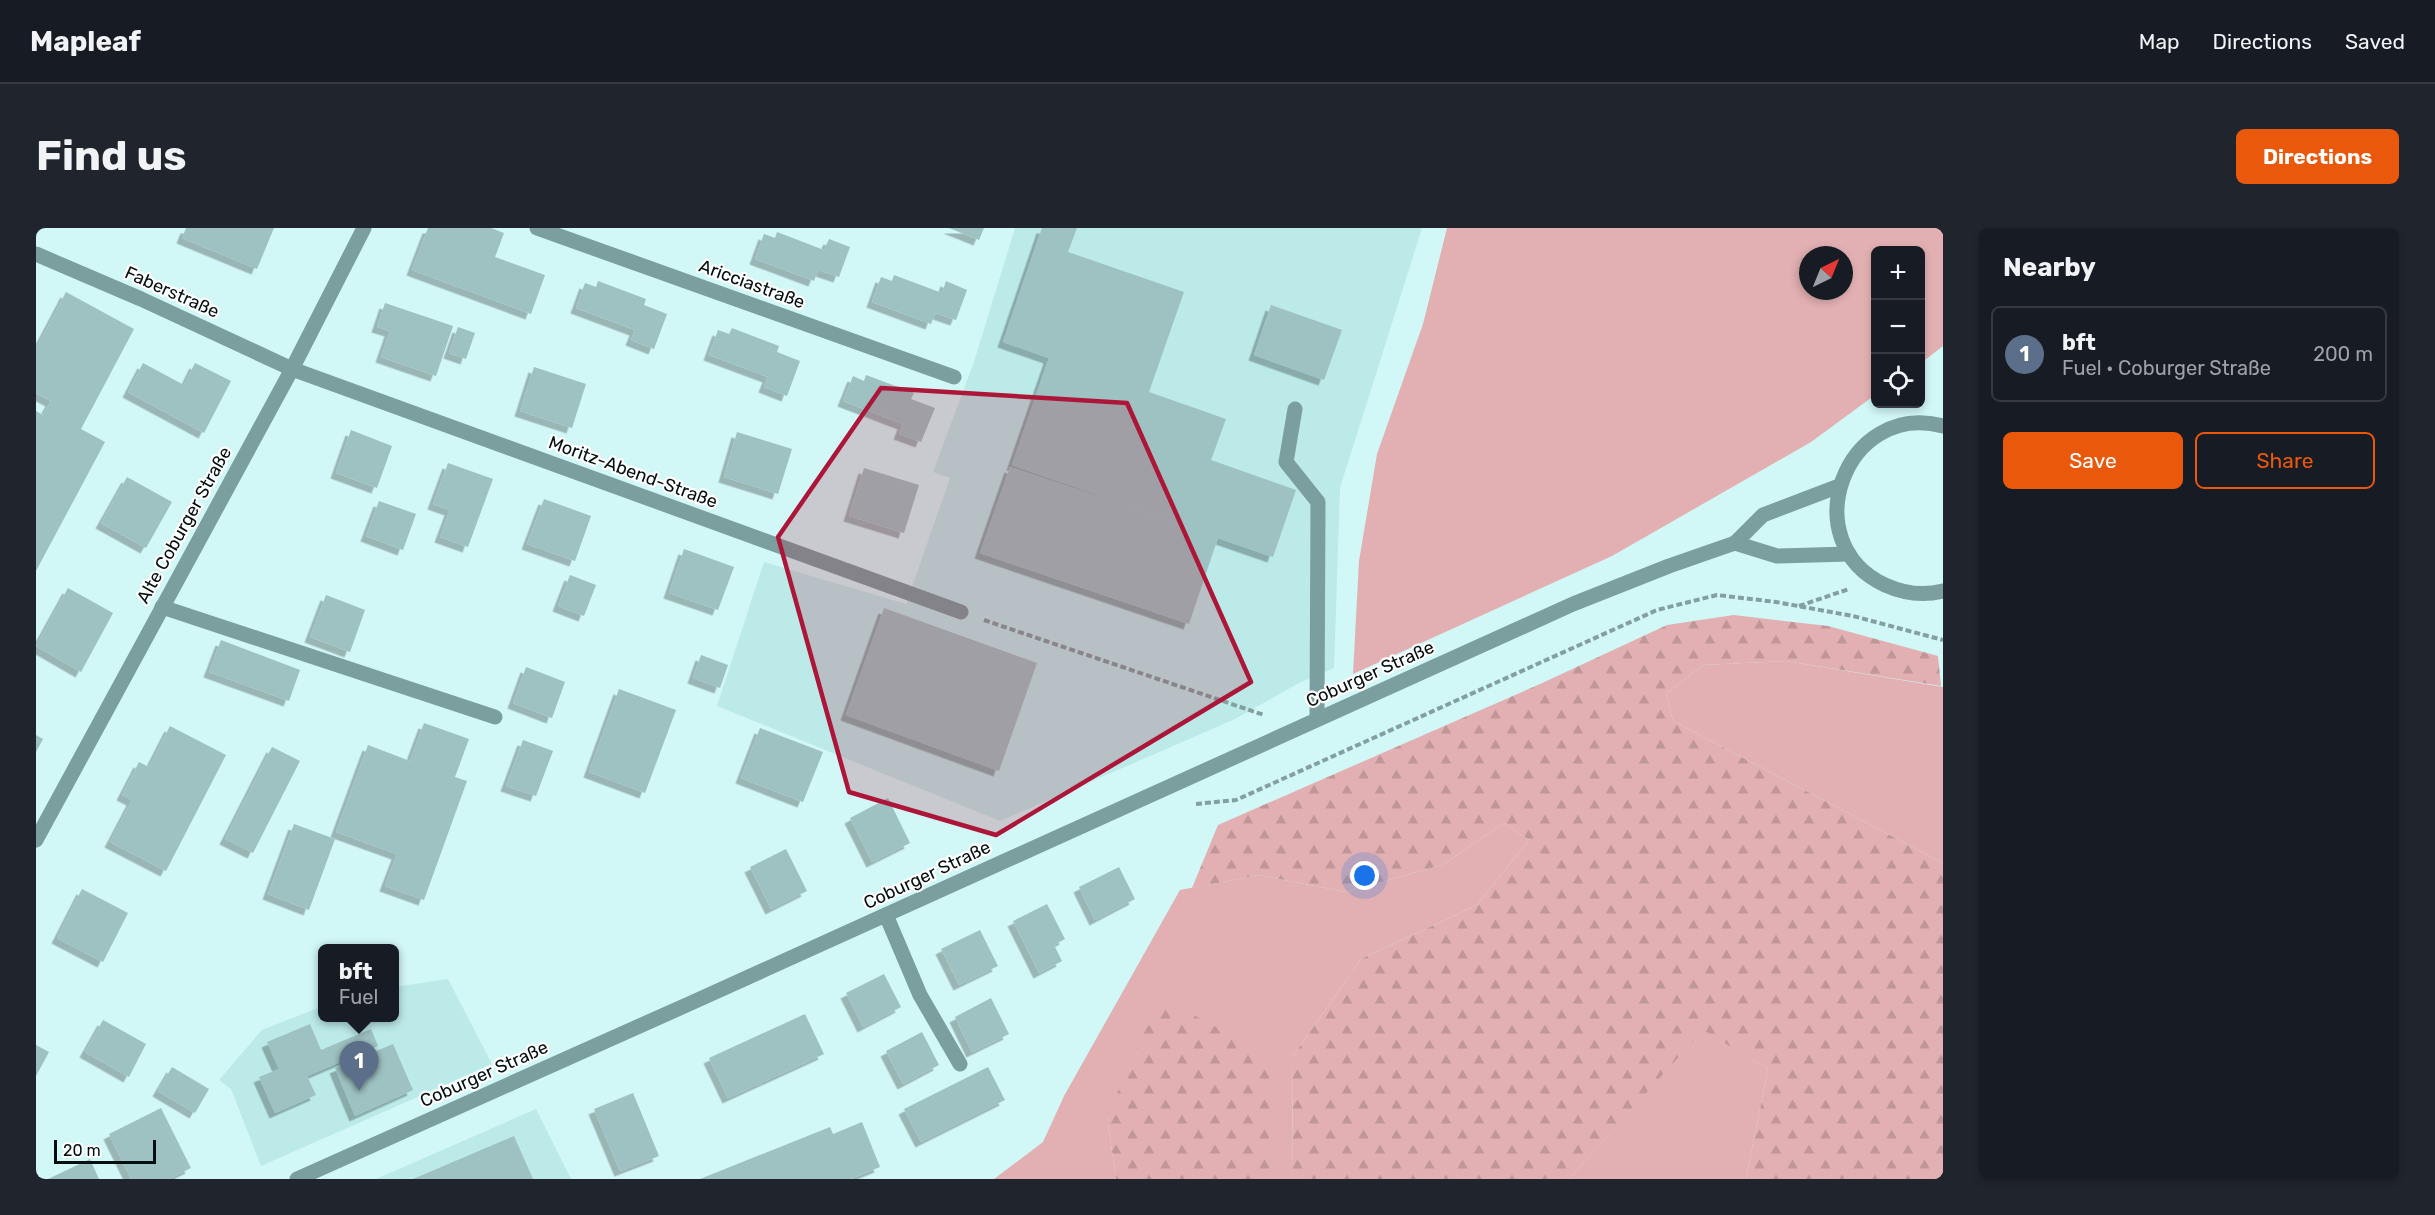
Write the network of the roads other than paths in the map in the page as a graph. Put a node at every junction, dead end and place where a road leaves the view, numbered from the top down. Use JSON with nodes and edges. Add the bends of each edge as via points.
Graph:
{"nodes":[{"id":1,"x":364,"y":228,"type":"edge"},
{"id":2,"x":537,"y":228,"type":"edge"},
{"id":3,"x":36,"y":254,"type":"edge"},
{"id":4,"x":292,"y":369,"type":"junction"},
{"id":5,"x":954,"y":377,"type":"dead end"},
{"id":6,"x":1295,"y":409,"type":"dead end"},
{"id":7,"x":1941,"y":423,"type":"edge"},
{"id":8,"x":1839,"y":486,"type":"junction"},
{"id":9,"x":1735,"y":543,"type":"junction"},
{"id":10,"x":1849,"y":554,"type":"junction"},
{"id":11,"x":1942,"y":593,"type":"edge"},
{"id":12,"x":162,"y":608,"type":"junction"},
{"id":13,"x":961,"y":612,"type":"road end"},
{"id":14,"x":495,"y":717,"type":"dead end"},
{"id":15,"x":1317,"y":719,"type":"junction"},
{"id":16,"x":36,"y":840,"type":"edge"},
{"id":17,"x":886,"y":915,"type":"junction"},
{"id":18,"x":960,"y":1064,"type":"dead end"},
{"id":19,"x":297,"y":1179,"type":"edge"}],
"edges":[{"from":1,"to":4,"type":"street","name":"Alte Coburger Straße"},
{"from":2,"to":5,"type":"street","name":"Aricciastraße"},
{"from":3,"to":4,"type":"street","name":"Faberstraße"},
{"from":4,"to":12,"type":"street","name":"Alte Coburger Straße"},
{"from":4,"to":13,"type":"street","name":"Moritz-Abend-Straße"},
{"from":6,"to":15,"type":"street","via":[[1286,462],[1318,501]]},
{"from":7,"to":8,"type":"street","via":[[1915,423],[1874,438],[1857,452]]},
{"from":8,"to":9,"type":"street","via":[[1763,515]]},
{"from":8,"to":10,"type":"street","via":[[1837,519]]},
{"from":9,"to":10,"type":"street","via":[[1777,556]]},
{"from":9,"to":15,"type":"street","name":"Coburger Straße","via":[[1573,604]]},
{"from":10,"to":11,"type":"street","via":[[1875,580],[1895,590]]},
{"from":12,"to":14,"type":"street"},
{"from":12,"to":16,"type":"street","name":"Alte Coburger Straße"},
{"from":15,"to":17,"type":"street","name":"Coburger Straße"},
{"from":17,"to":18,"type":"street","via":[[920,996]]},
{"from":17,"to":19,"type":"street","name":"Coburger Straße"}]}
